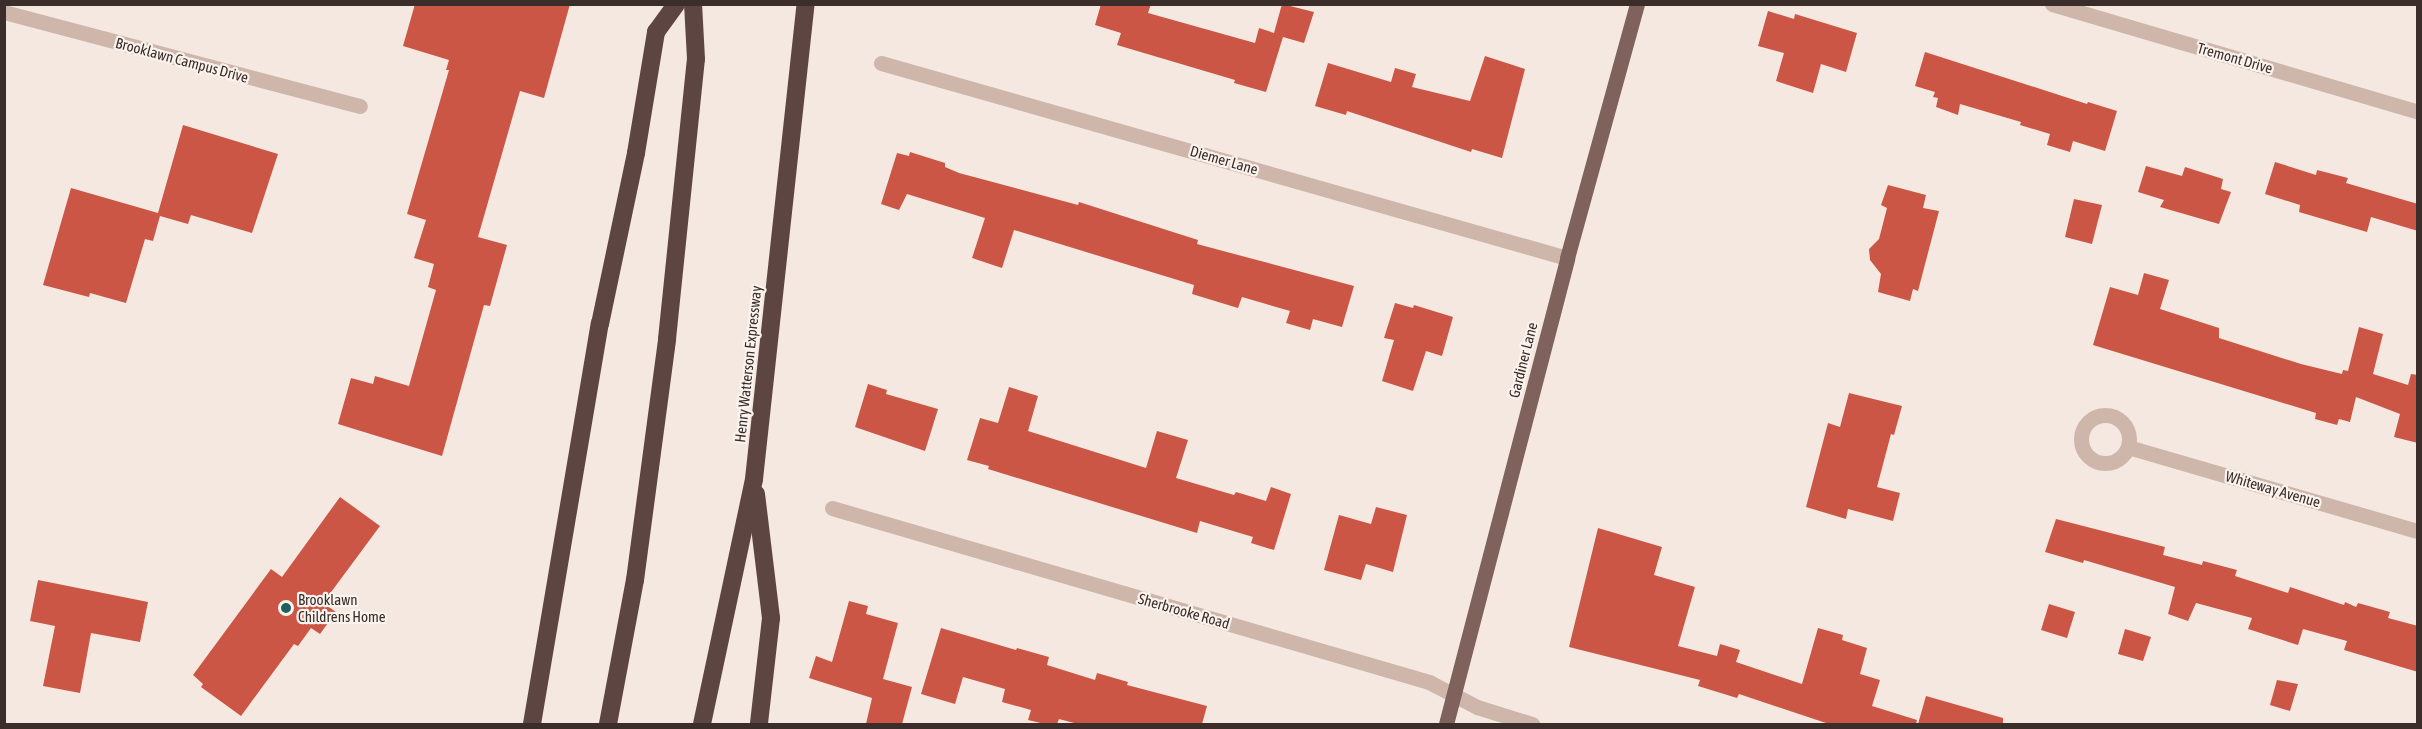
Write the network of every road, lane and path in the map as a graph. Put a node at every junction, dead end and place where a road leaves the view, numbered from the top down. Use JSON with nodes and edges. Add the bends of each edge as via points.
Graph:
{"nodes":[{"id":1,"x":676,"y":4,"type":"edge"},
{"id":2,"x":693,"y":4,"type":"edge"},
{"id":3,"x":806,"y":4,"type":"edge"},
{"id":4,"x":1637,"y":4,"type":"edge"},
{"id":5,"x":2052,"y":4,"type":"edge"},
{"id":6,"x":4,"y":12,"type":"edge"},
{"id":7,"x":881,"y":63,"type":"dead end"},
{"id":8,"x":360,"y":106,"type":"dead end"},
{"id":9,"x":2418,"y":112,"type":"edge"},
{"id":10,"x":1567,"y":258,"type":"junction"},
{"id":11,"x":2128,"y":447,"type":"dead end"},
{"id":12,"x":754,"y":479,"type":"junction"},
{"id":13,"x":832,"y":508,"type":"dead end"},
{"id":14,"x":2418,"y":531,"type":"edge"},
{"id":15,"x":1454,"y":695,"type":"junction"},
{"id":16,"x":532,"y":724,"type":"edge"},
{"id":17,"x":608,"y":724,"type":"edge"},
{"id":18,"x":702,"y":724,"type":"edge"},
{"id":19,"x":759,"y":724,"type":"edge"},
{"id":20,"x":1446,"y":724,"type":"edge"},
{"id":21,"x":1532,"y":724,"type":"edge"}],
"edges":[{"from":1,"to":16,"type":"highway","via":[[656,33],[636,153],[600,324]]},
{"from":2,"to":17,"type":"highway","via":[[696,59],[669,328],[635,580]]},
{"from":3,"to":12,"type":"highway","name":"Henry Watterson Expressway"},
{"from":4,"to":10,"type":"main road","name":"Gardiner Lane"},
{"from":5,"to":9,"type":"street","name":"Tremont Drive"},
{"from":6,"to":8,"type":"street","name":"Brooklawn Campus Drive"},
{"from":7,"to":10,"type":"street","name":"Diemer Lane"},
{"from":10,"to":15,"type":"main road","name":"Gardiner Lane"},
{"from":11,"to":14,"type":"street","name":"Whiteway Avenue"},
{"from":12,"to":18,"type":"highway","name":"Henry Watterson Expressway"},
{"from":12,"to":19,"type":"highway","via":[[771,618]]},
{"from":13,"to":15,"type":"street","name":"Sherbrooke Road","via":[[1429,682]]},
{"from":15,"to":20,"type":"main road","name":"Gardiner Lane"},
{"from":15,"to":21,"type":"street","name":"Sherbrooke Road"}]}
